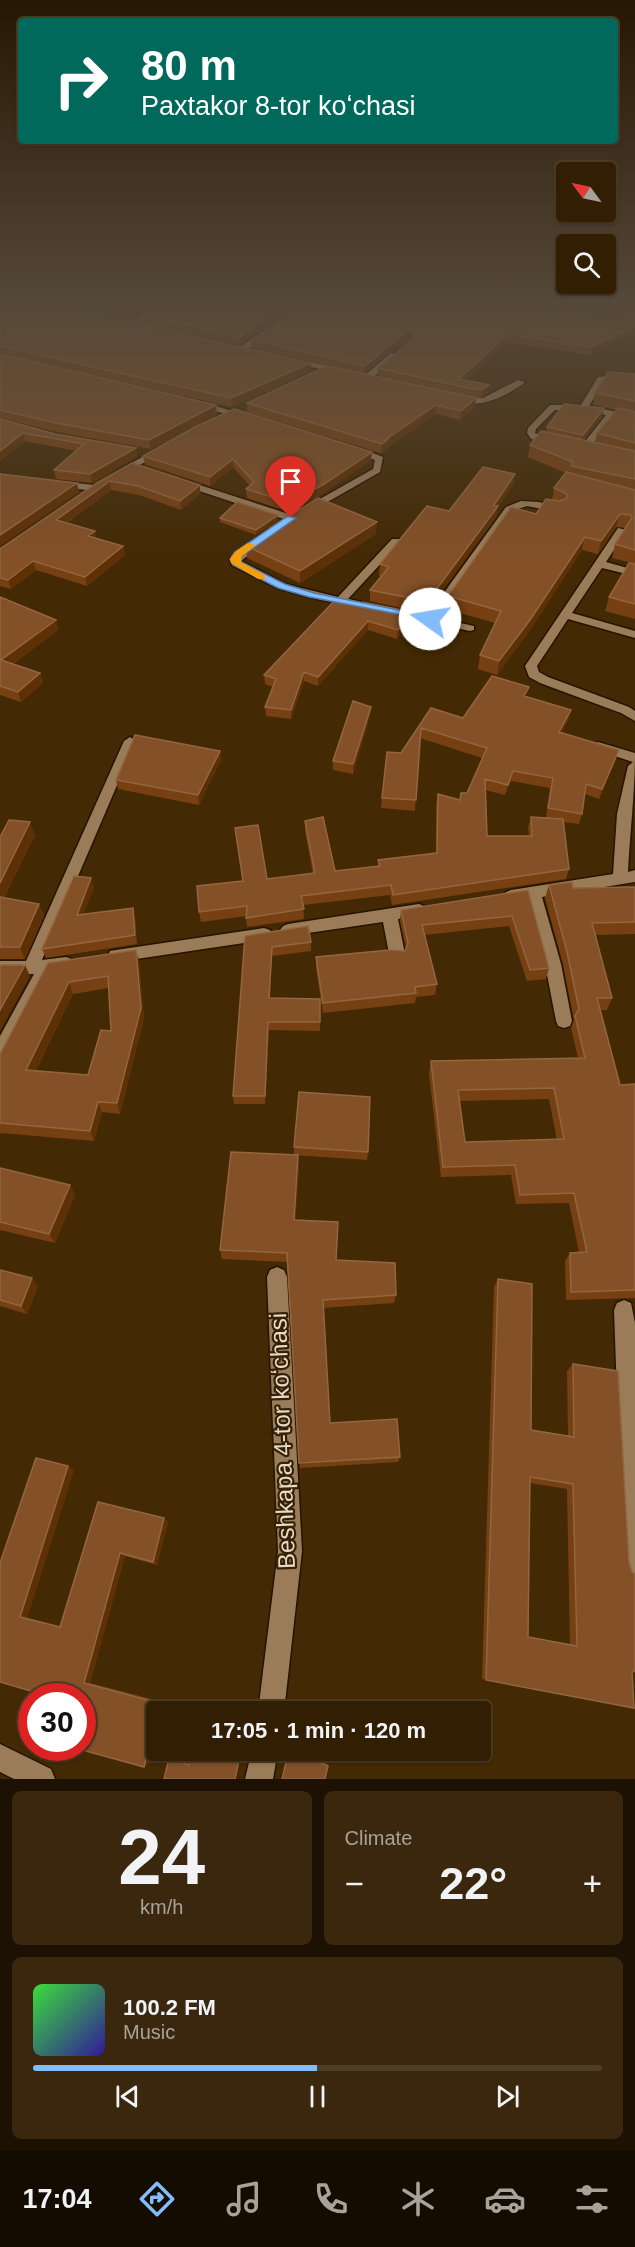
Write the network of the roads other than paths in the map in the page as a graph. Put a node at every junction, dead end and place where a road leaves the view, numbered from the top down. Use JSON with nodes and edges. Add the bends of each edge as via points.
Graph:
{"nodes":[{"id":1,"x":503,"y":391,"type":"edge"},
{"id":2,"x":594,"y":391,"type":"edge"},
{"id":3,"x":449,"y":397,"type":"edge"},
{"id":4,"x":191,"y":402,"type":"edge"},
{"id":5,"x":246,"y":408,"type":"edge"},
{"id":6,"x":585,"y":408,"type":"junction"},
{"id":7,"x":236,"y":413,"type":"junction"},
{"id":8,"x":610,"y":415,"type":"junction"},
{"id":9,"x":257,"y":419,"type":"edge"},
{"id":10,"x":635,"y":420,"type":"edge"},
{"id":11,"x":214,"y":422,"type":"edge"},
{"id":12,"x":173,"y":442,"type":"edge"},
{"id":13,"x":562,"y":444,"type":"edge"},
{"id":14,"x":342,"y":445,"type":"edge"},
{"id":15,"x":573,"y":447,"type":"edge"},
{"id":16,"x":584,"y":449,"type":"junction"},
{"id":17,"x":143,"y":452,"type":"edge"},
{"id":18,"x":594,"y":452,"type":"edge"},
{"id":19,"x":154,"y":454,"type":"junction"},
{"id":20,"x":132,"y":466,"type":"junction"},
{"id":21,"x":144,"y":469,"type":"edge"},
{"id":22,"x":113,"y":477,"type":"edge"},
{"id":23,"x":166,"y":477,"type":"edge"},
{"id":24,"x":47,"y":483,"type":"edge"},
{"id":25,"x":75,"y":501,"type":"edge"},
{"id":26,"x":558,"y":509,"type":"edge"},
{"id":27,"x":282,"y":524,"type":"junction"},
{"id":28,"x":622,"y":530,"type":"edge"},
{"id":29,"x":396,"y":541,"type":"edge"},
{"id":30,"x":600,"y":564,"type":"junction"},
{"id":31,"x":635,"y":573,"type":"edge"},
{"id":32,"x":341,"y":600,"type":"junction"},
{"id":33,"x":565,"y":615,"type":"junction"},
{"id":34,"x":430,"y":619,"type":"junction"},
{"id":35,"x":470,"y":628,"type":"dead end"},
{"id":36,"x":635,"y":635,"type":"edge"},
{"id":37,"x":635,"y":717,"type":"edge"},
{"id":38,"x":581,"y":740,"type":"edge"},
{"id":39,"x":130,"y":741,"type":"edge"},
{"id":40,"x":635,"y":758,"type":"edge"},
{"id":41,"x":635,"y":766,"type":"edge"},
{"id":42,"x":628,"y":877,"type":"edge"},
{"id":43,"x":533,"y":892,"type":"junction"},
{"id":44,"x":500,"y":898,"type":"edge"},
{"id":45,"x":434,"y":908,"type":"edge"},
{"id":46,"x":389,"y":915,"type":"junction"},
{"id":47,"x":398,"y":954,"type":"edge"},
{"id":48,"x":105,"y":958,"type":"edge"},
{"id":49,"x":82,"y":961,"type":"edge"},
{"id":50,"x":38,"y":967,"type":"junction"},
{"id":51,"x":0,"y":968,"type":"edge"},
{"id":52,"x":564,"y":1021,"type":"dead end"},
{"id":53,"x":0,"y":1052,"type":"edge"},
{"id":54,"x":277,"y":1277,"type":"dead end"},
{"id":55,"x":624,"y":1310,"type":"dead end"},
{"id":56,"x":635,"y":1565,"type":"edge"},
{"id":57,"x":273,"y":1701,"type":"edge"},
{"id":58,"x":0,"y":1757,"type":"edge"},
{"id":59,"x":263,"y":1761,"type":"edge"},
{"id":60,"x":41,"y":1779,"type":"edge"},
{"id":61,"x":259,"y":1779,"type":"edge"}],
"edges":[{"from":1,"to":3,"type":"street","via":[[479,403]]},
{"from":2,"to":6,"type":"street"},
{"from":4,"to":7,"type":"street"},
{"from":5,"to":7,"type":"street"},
{"from":6,"to":8,"type":"street"},
{"from":6,"to":13,"type":"street","via":[[553,407],[532,428],[534,437]]},
{"from":7,"to":9,"type":"street"},
{"from":7,"to":11,"type":"street"},
{"from":8,"to":10,"type":"street"},
{"from":8,"to":16,"type":"street"},
{"from":12,"to":19,"type":"street"},
{"from":14,"to":27,"type":"street","via":[[380,459],[377,470]]},
{"from":15,"to":16,"type":"street"},
{"from":16,"to":18,"type":"street"},
{"from":17,"to":19,"type":"street"},
{"from":19,"to":20,"type":"street"},
{"from":20,"to":21,"type":"street"},
{"from":20,"to":22,"type":"street"},
{"from":23,"to":27,"type":"street"},
{"from":24,"to":25,"type":"street","via":[[99,485]]},
{"from":26,"to":34,"type":"street","via":[[534,503],[509,509]]},
{"from":27,"to":32,"type":"street","via":[[238,554],[236,563],[281,586]]},
{"from":28,"to":30,"type":"street"},
{"from":29,"to":32,"type":"street"},
{"from":30,"to":31,"type":"street"},
{"from":30,"to":33,"type":"street"},
{"from":32,"to":34,"type":"street"},
{"from":33,"to":36,"type":"street"},
{"from":33,"to":37,"type":"street","via":[[531,666],[533,674]]},
{"from":34,"to":35,"type":"street"},
{"from":38,"to":40,"type":"street"},
{"from":39,"to":50,"type":"street"},
{"from":41,"to":42,"type":"street","via":[[624,814]]},
{"from":42,"to":43,"type":"street"},
{"from":43,"to":44,"type":"street"},
{"from":43,"to":52,"type":"street"},
{"from":45,"to":46,"type":"street"},
{"from":46,"to":47,"type":"street"},
{"from":46,"to":48,"type":"street"},
{"from":49,"to":50,"type":"street"},
{"from":50,"to":51,"type":"street"},
{"from":50,"to":53,"type":"street"},
{"from":54,"to":57,"type":"street","name":"Beshkapa 4-tor koʻchasi","via":[[290,1551]]},
{"from":55,"to":56,"type":"street"},
{"from":58,"to":60,"type":"street"},
{"from":59,"to":61,"type":"street"}]}
